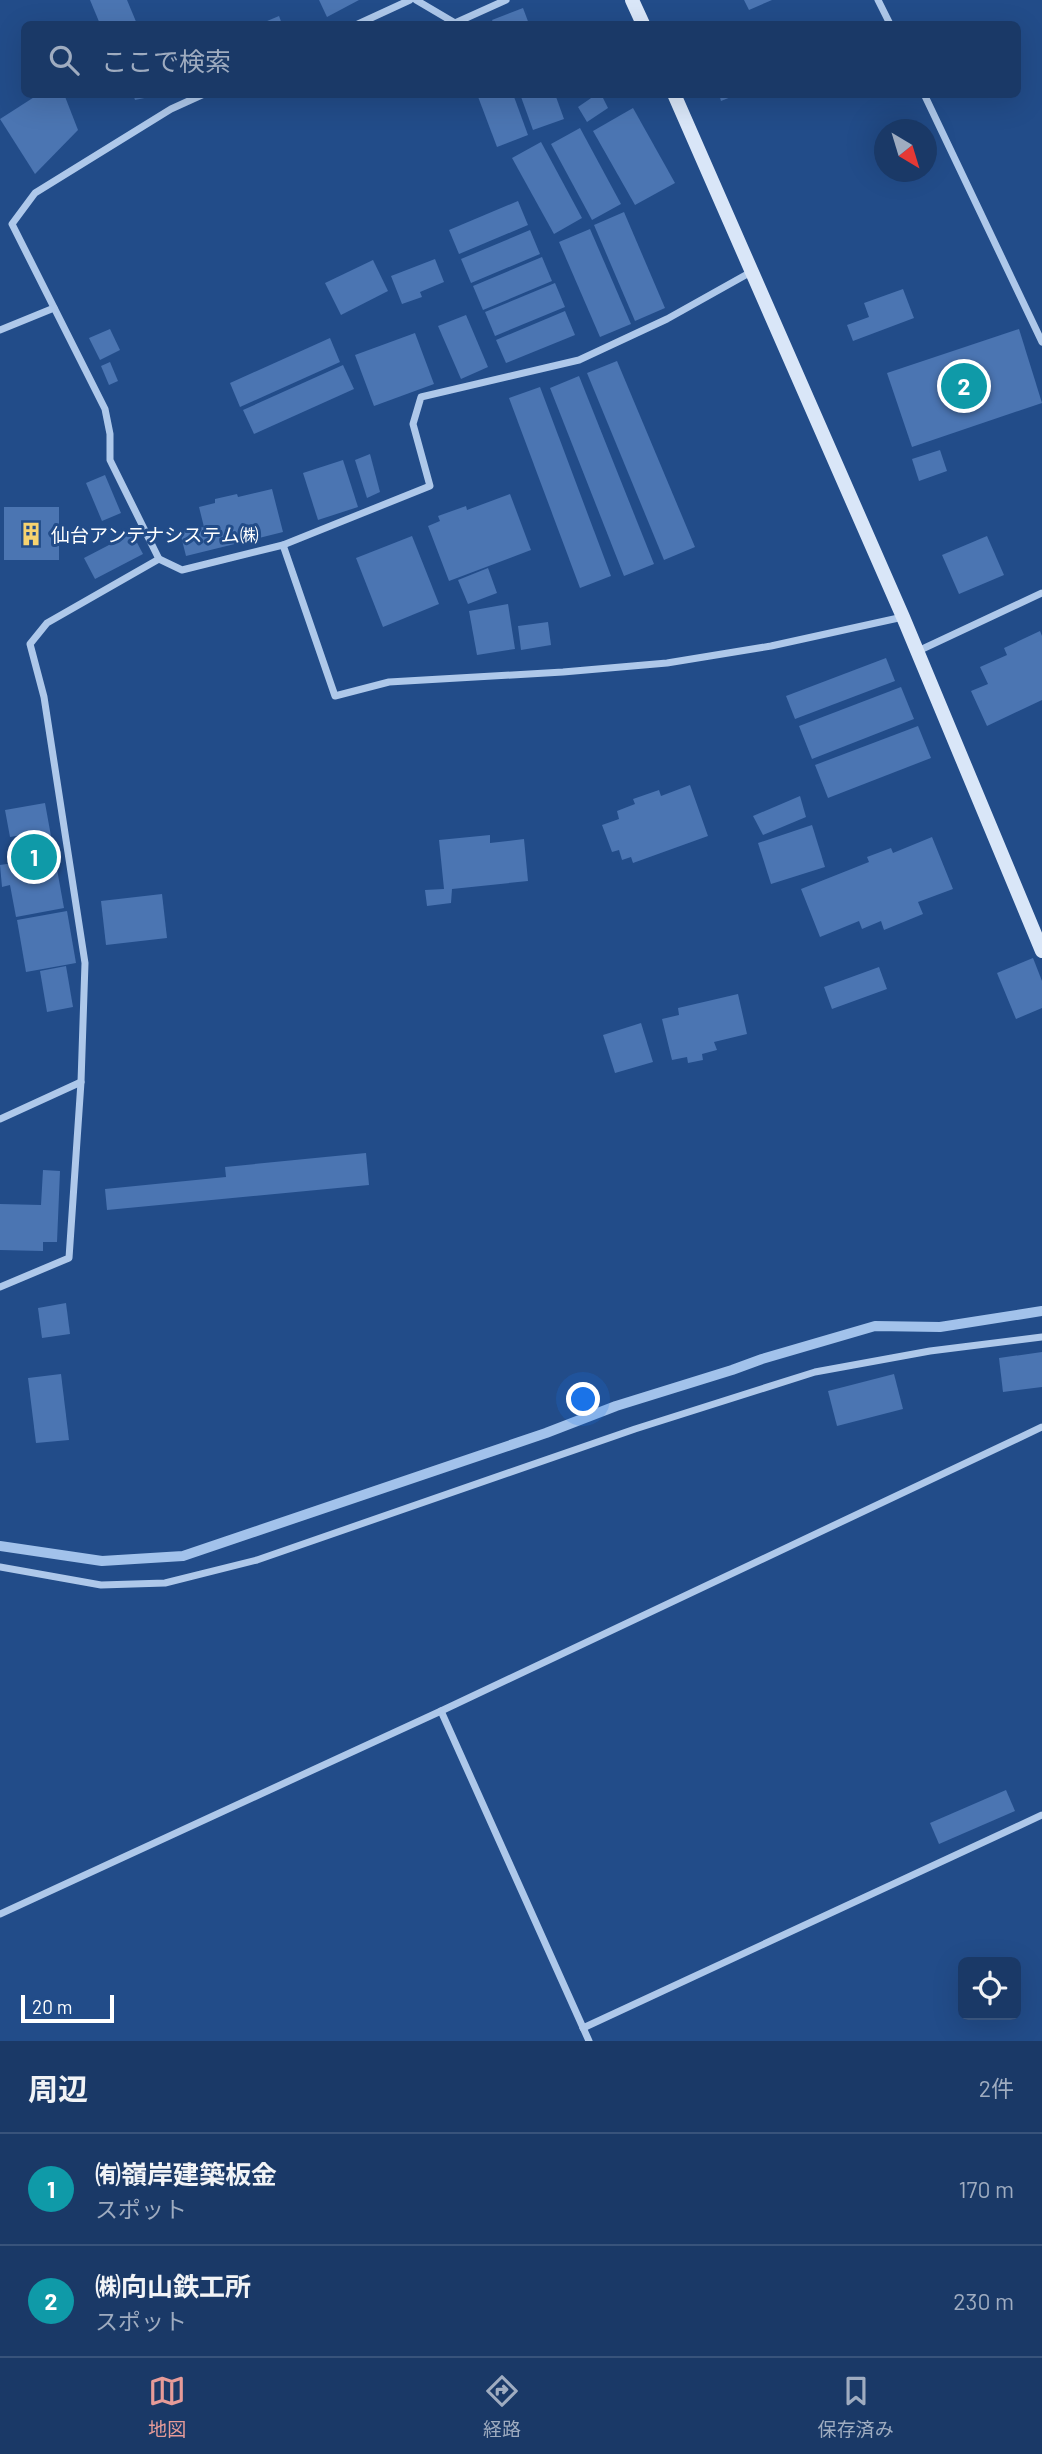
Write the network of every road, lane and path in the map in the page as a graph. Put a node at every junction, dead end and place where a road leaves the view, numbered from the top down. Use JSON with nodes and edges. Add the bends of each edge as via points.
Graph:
{"nodes":[{"id":1,"x":410,"y":0,"type":"edge"},
{"id":2,"x":416,"y":0,"type":"edge"},
{"id":3,"x":506,"y":0,"type":"edge"},
{"id":4,"x":632,"y":0,"type":"edge"},
{"id":5,"x":878,"y":0,"type":"edge"},
{"id":6,"x":364,"y":21,"type":"edge"},
{"id":7,"x":452,"y":21,"type":"edge"},
{"id":8,"x":459,"y":21,"type":"edge"},
{"id":9,"x":642,"y":21,"type":"edge"},
{"id":10,"x":888,"y":21,"type":"edge"},
{"id":11,"x":195,"y":98,"type":"edge"},
{"id":12,"x":676,"y":98,"type":"edge"},
{"id":13,"x":926,"y":98,"type":"edge"},
{"id":14,"x":752,"y":271,"type":"junction"},
{"id":15,"x":54,"y":309,"type":"junction"},
{"id":16,"x":0,"y":330,"type":"edge"},
{"id":17,"x":1042,"y":342,"type":"edge"},
{"id":18,"x":283,"y":545,"type":"junction"},
{"id":19,"x":159,"y":559,"type":"junction"},
{"id":20,"x":1042,"y":593,"type":"edge"},
{"id":21,"x":903,"y":617,"type":"junction"},
{"id":22,"x":918,"y":652,"type":"junction"},
{"id":23,"x":1042,"y":950,"type":"edge"},
{"id":24,"x":81,"y":1082,"type":"junction"},
{"id":25,"x":0,"y":1119,"type":"edge"},
{"id":26,"x":0,"y":1287,"type":"edge"},
{"id":27,"x":1042,"y":1338,"type":"edge"},
{"id":28,"x":1042,"y":1427,"type":"edge"},
{"id":29,"x":0,"y":1567,"type":"edge"},
{"id":30,"x":441,"y":1711,"type":"junction"},
{"id":31,"x":1042,"y":1815,"type":"edge"},
{"id":32,"x":0,"y":1914,"type":"edge"},
{"id":33,"x":583,"y":2028,"type":"junction"},
{"id":34,"x":589,"y":2041,"type":"edge"}],
"edges":[{"from":1,"to":6,"type":"street"},
{"from":2,"to":7,"type":"street"},
{"from":3,"to":8,"type":"street"},
{"from":4,"to":9,"type":"street"},
{"from":5,"to":10,"type":"street"},
{"from":11,"to":15,"type":"street","via":[[35,193],[12,224]]},
{"from":12,"to":14,"type":"street"},
{"from":13,"to":17,"type":"street"},
{"from":14,"to":18,"type":"street","via":[[667,319],[579,360],[421,397],[413,424],[430,486]]},
{"from":14,"to":21,"type":"street"},
{"from":15,"to":16,"type":"street"},
{"from":15,"to":19,"type":"street","via":[[104,409],[110,460]]},
{"from":18,"to":19,"type":"street","via":[[182,570]]},
{"from":18,"to":21,"type":"street","via":[[335,696],[389,682],[667,663]]},
{"from":19,"to":24,"type":"street","via":[[47,622],[30,644],[44,697],[85,963]]},
{"from":20,"to":22,"type":"street"},
{"from":21,"to":22,"type":"street"},
{"from":22,"to":23,"type":"street"},
{"from":24,"to":25,"type":"street"},
{"from":24,"to":26,"type":"street","via":[[69,1258]]},
{"from":27,"to":29,"type":"street","via":[[930,1351],[815,1372],[257,1560],[165,1583],[101,1585]]},
{"from":28,"to":30,"type":"street"},
{"from":30,"to":32,"type":"street"},
{"from":30,"to":33,"type":"street"},
{"from":31,"to":33,"type":"street"},
{"from":33,"to":34,"type":"street"}]}
